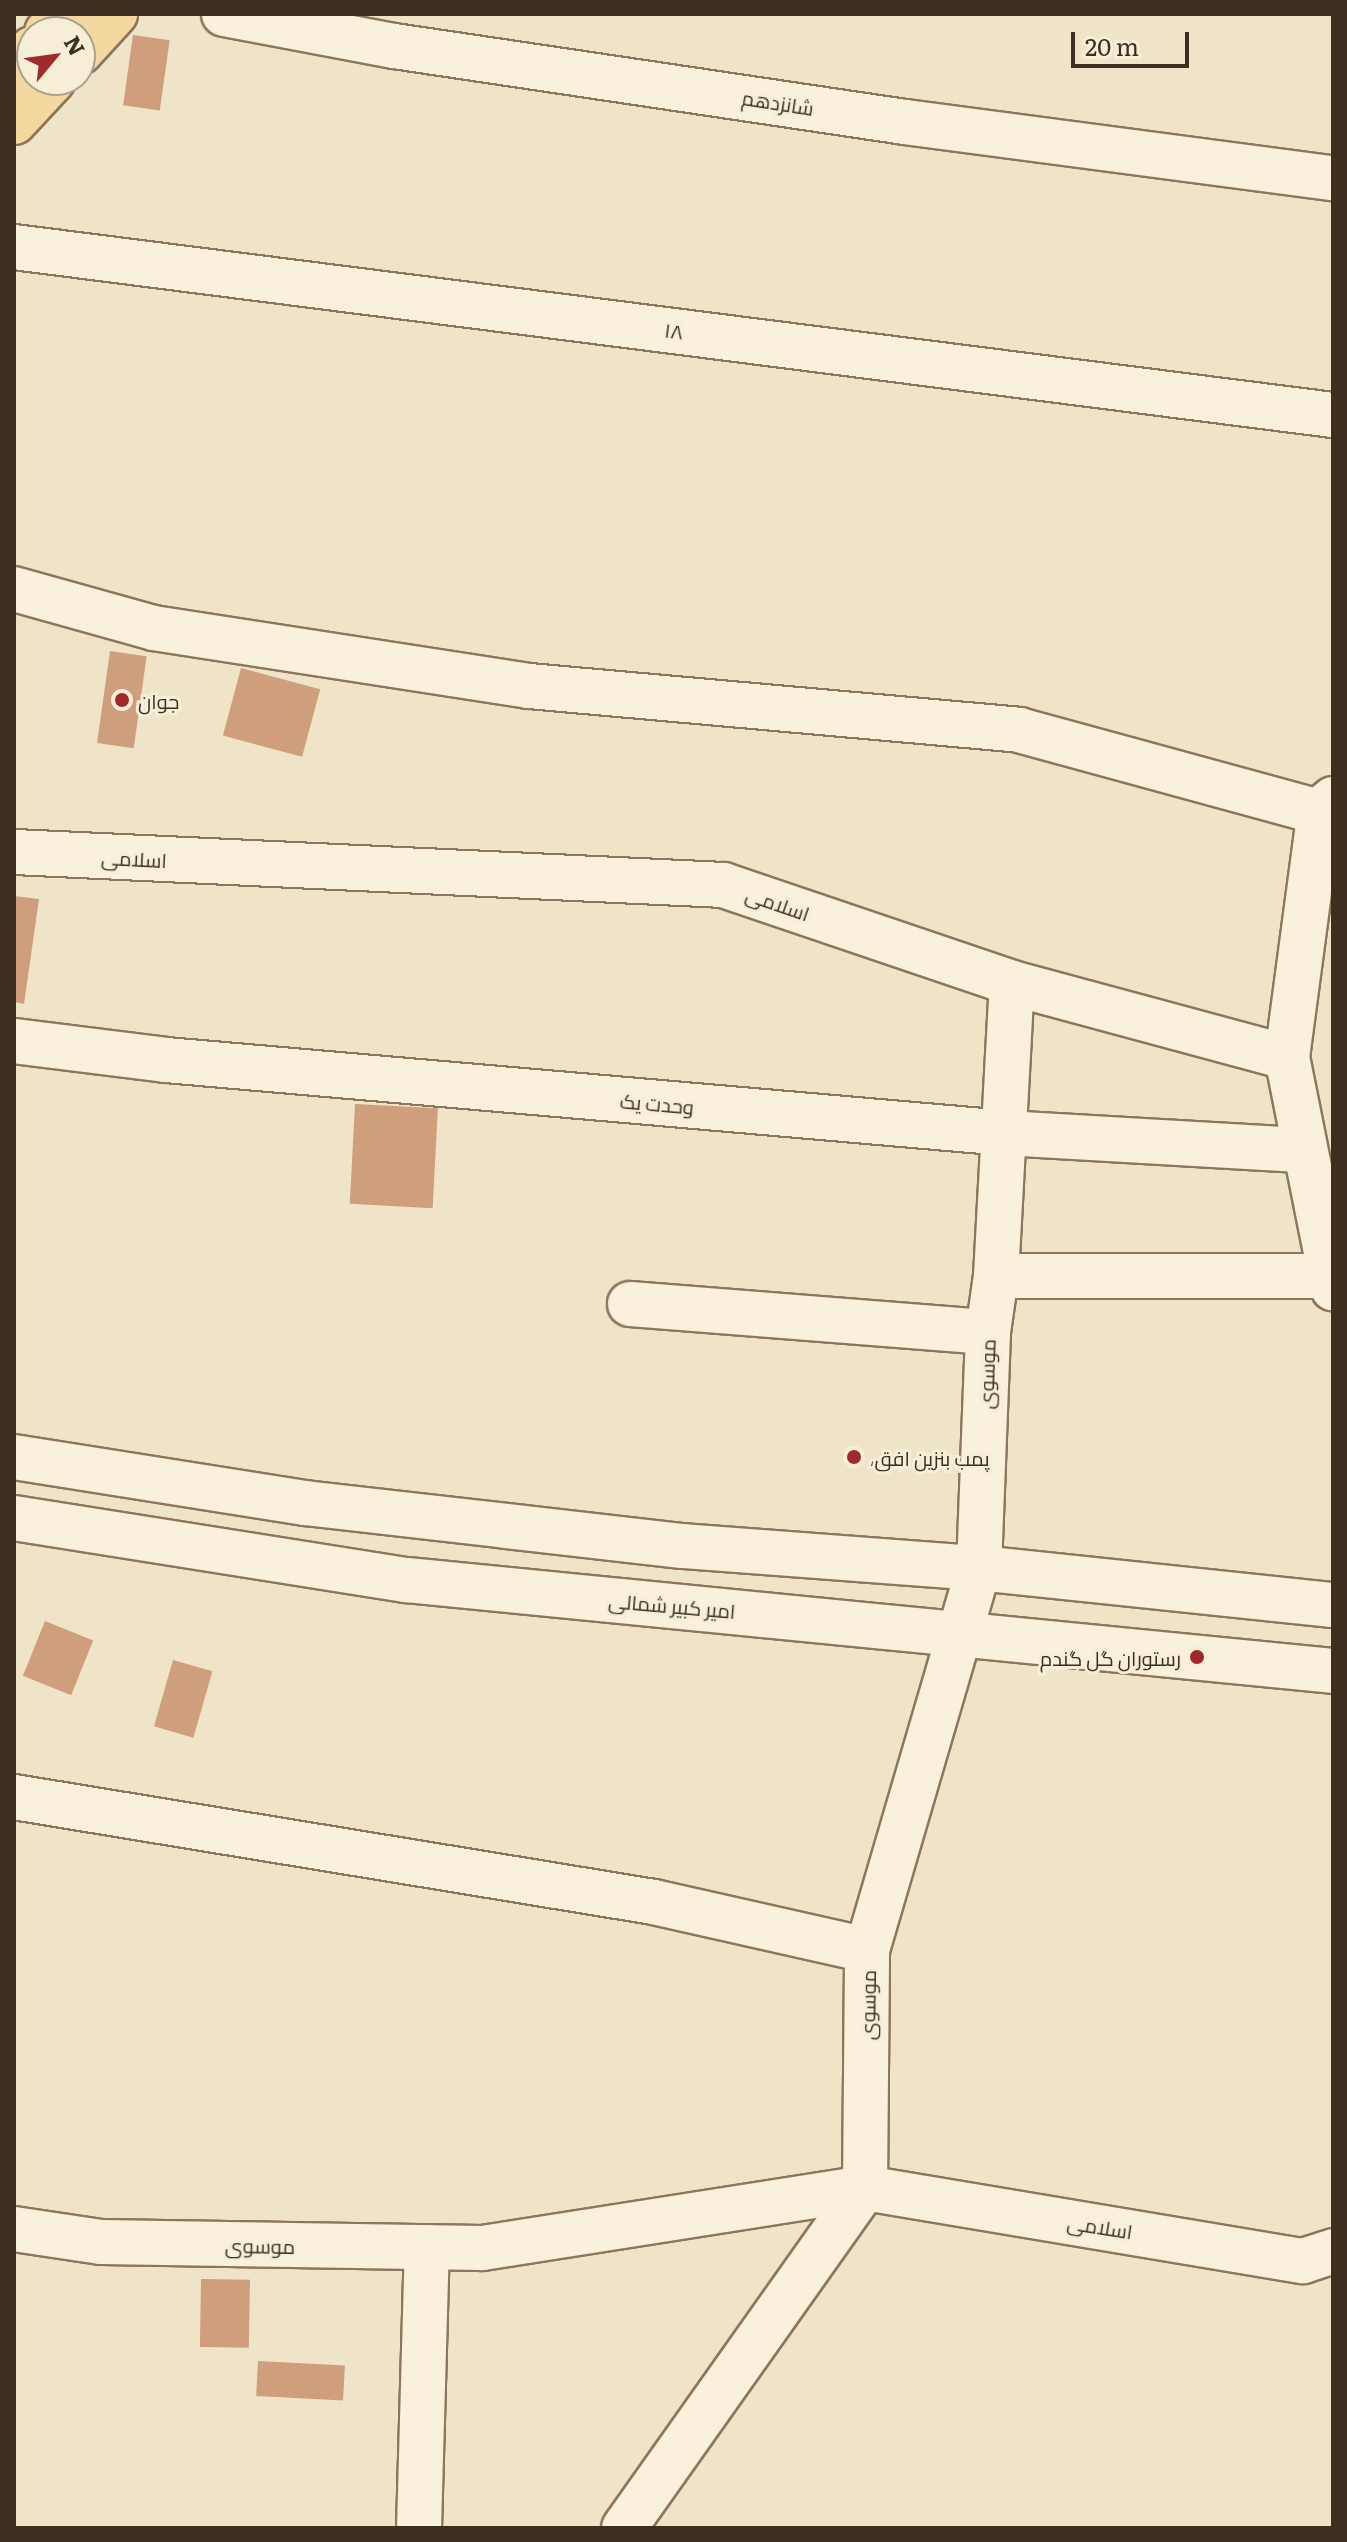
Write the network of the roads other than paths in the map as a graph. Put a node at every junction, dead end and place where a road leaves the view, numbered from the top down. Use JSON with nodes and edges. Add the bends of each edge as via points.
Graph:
{"nodes":[{"id":1,"x":115,"y":14,"type":"edge"},
{"id":2,"x":224,"y":14,"type":"edge"},
{"id":3,"x":96,"y":35,"type":"edge"},
{"id":4,"x":38,"y":96,"type":"edge"},
{"id":5,"x":14,"y":122,"type":"edge"},
{"id":6,"x":1333,"y":178,"type":"edge"},
{"id":7,"x":14,"y":247,"type":"edge"},
{"id":8,"x":1333,"y":415,"type":"edge"},
{"id":9,"x":14,"y":589,"type":"edge"},
{"id":10,"x":1329,"y":808,"type":"edge"},
{"id":11,"x":14,"y":852,"type":"edge"},
{"id":12,"x":1012,"y":983,"type":"junction"},
{"id":13,"x":14,"y":1041,"type":"edge"},
{"id":14,"x":1287,"y":1057,"type":"junction"},
{"id":15,"x":1005,"y":1133,"type":"junction"},
{"id":16,"x":1304,"y":1150,"type":"junction"},
{"id":17,"x":996,"y":1276,"type":"junction"},
{"id":18,"x":1332,"y":1282,"type":"edge"},
{"id":19,"x":630,"y":1304,"type":"dead end"},
{"id":20,"x":988,"y":1332,"type":"junction"},
{"id":21,"x":14,"y":1457,"type":"edge"},
{"id":22,"x":14,"y":1518,"type":"edge"},
{"id":23,"x":979,"y":1568,"type":"junction"},
{"id":24,"x":1333,"y":1605,"type":"edge"},
{"id":25,"x":960,"y":1632,"type":"junction"},
{"id":26,"x":1333,"y":1671,"type":"edge"},
{"id":27,"x":14,"y":1797,"type":"edge"},
{"id":28,"x":867,"y":1950,"type":"junction"},
{"id":29,"x":865,"y":2188,"type":"junction"},
{"id":30,"x":14,"y":2229,"type":"edge"},
{"id":31,"x":427,"y":2247,"type":"junction"},
{"id":32,"x":1333,"y":2251,"type":"edge"},
{"id":33,"x":419,"y":2528,"type":"edge"},
{"id":34,"x":624,"y":2528,"type":"edge"}],
"edges":[{"from":1,"to":3,"type":"main road"},
{"from":2,"to":6,"type":"street","name":"شانزدهم","via":[[394,46],[905,122]]},
{"from":4,"to":5,"type":"main road"},
{"from":7,"to":8,"type":"street","name":"۱۸"},
{"from":9,"to":10,"type":"street","via":[[154,628],[529,686],[1019,730]]},
{"from":10,"to":14,"type":"street"},
{"from":11,"to":12,"type":"street","name":"اسلامی","via":[[723,885]]},
{"from":12,"to":14,"type":"street","name":"اسلامی"},
{"from":12,"to":15,"type":"street","name":"موسوی"},
{"from":13,"to":15,"type":"street","name":"وحدت یک","via":[[166,1060]]},
{"from":14,"to":16,"type":"street"},
{"from":15,"to":16,"type":"street","name":"وحدت یک"},
{"from":15,"to":17,"type":"street","name":"موسوی"},
{"from":16,"to":18,"type":"street"},
{"from":17,"to":18,"type":"street"},
{"from":17,"to":20,"type":"street","name":"موسوی"},
{"from":19,"to":20,"type":"street"},
{"from":20,"to":23,"type":"street","name":"موسوی"},
{"from":21,"to":23,"type":"street","via":[[305,1503],[589,1535]]},
{"from":22,"to":25,"type":"street","name":"امیر کبیر شمالی","via":[[407,1580]]},
{"from":23,"to":24,"type":"street"},
{"from":23,"to":25,"type":"street","name":"موسوی"},
{"from":25,"to":26,"type":"street","name":"امیر کبیر شمالی"},
{"from":25,"to":28,"type":"street","name":"موسوی"},
{"from":27,"to":28,"type":"street","via":[[654,1902]]},
{"from":28,"to":29,"type":"street","name":"موسوی"},
{"from":29,"to":31,"type":"street","name":"موسوی","via":[[482,2248]]},
{"from":29,"to":32,"type":"street","name":"اسلامی","via":[[1303,2261]]},
{"from":29,"to":34,"type":"street"},
{"from":30,"to":31,"type":"street","name":"موسوی","via":[[101,2242]]},
{"from":31,"to":33,"type":"street"}]}
